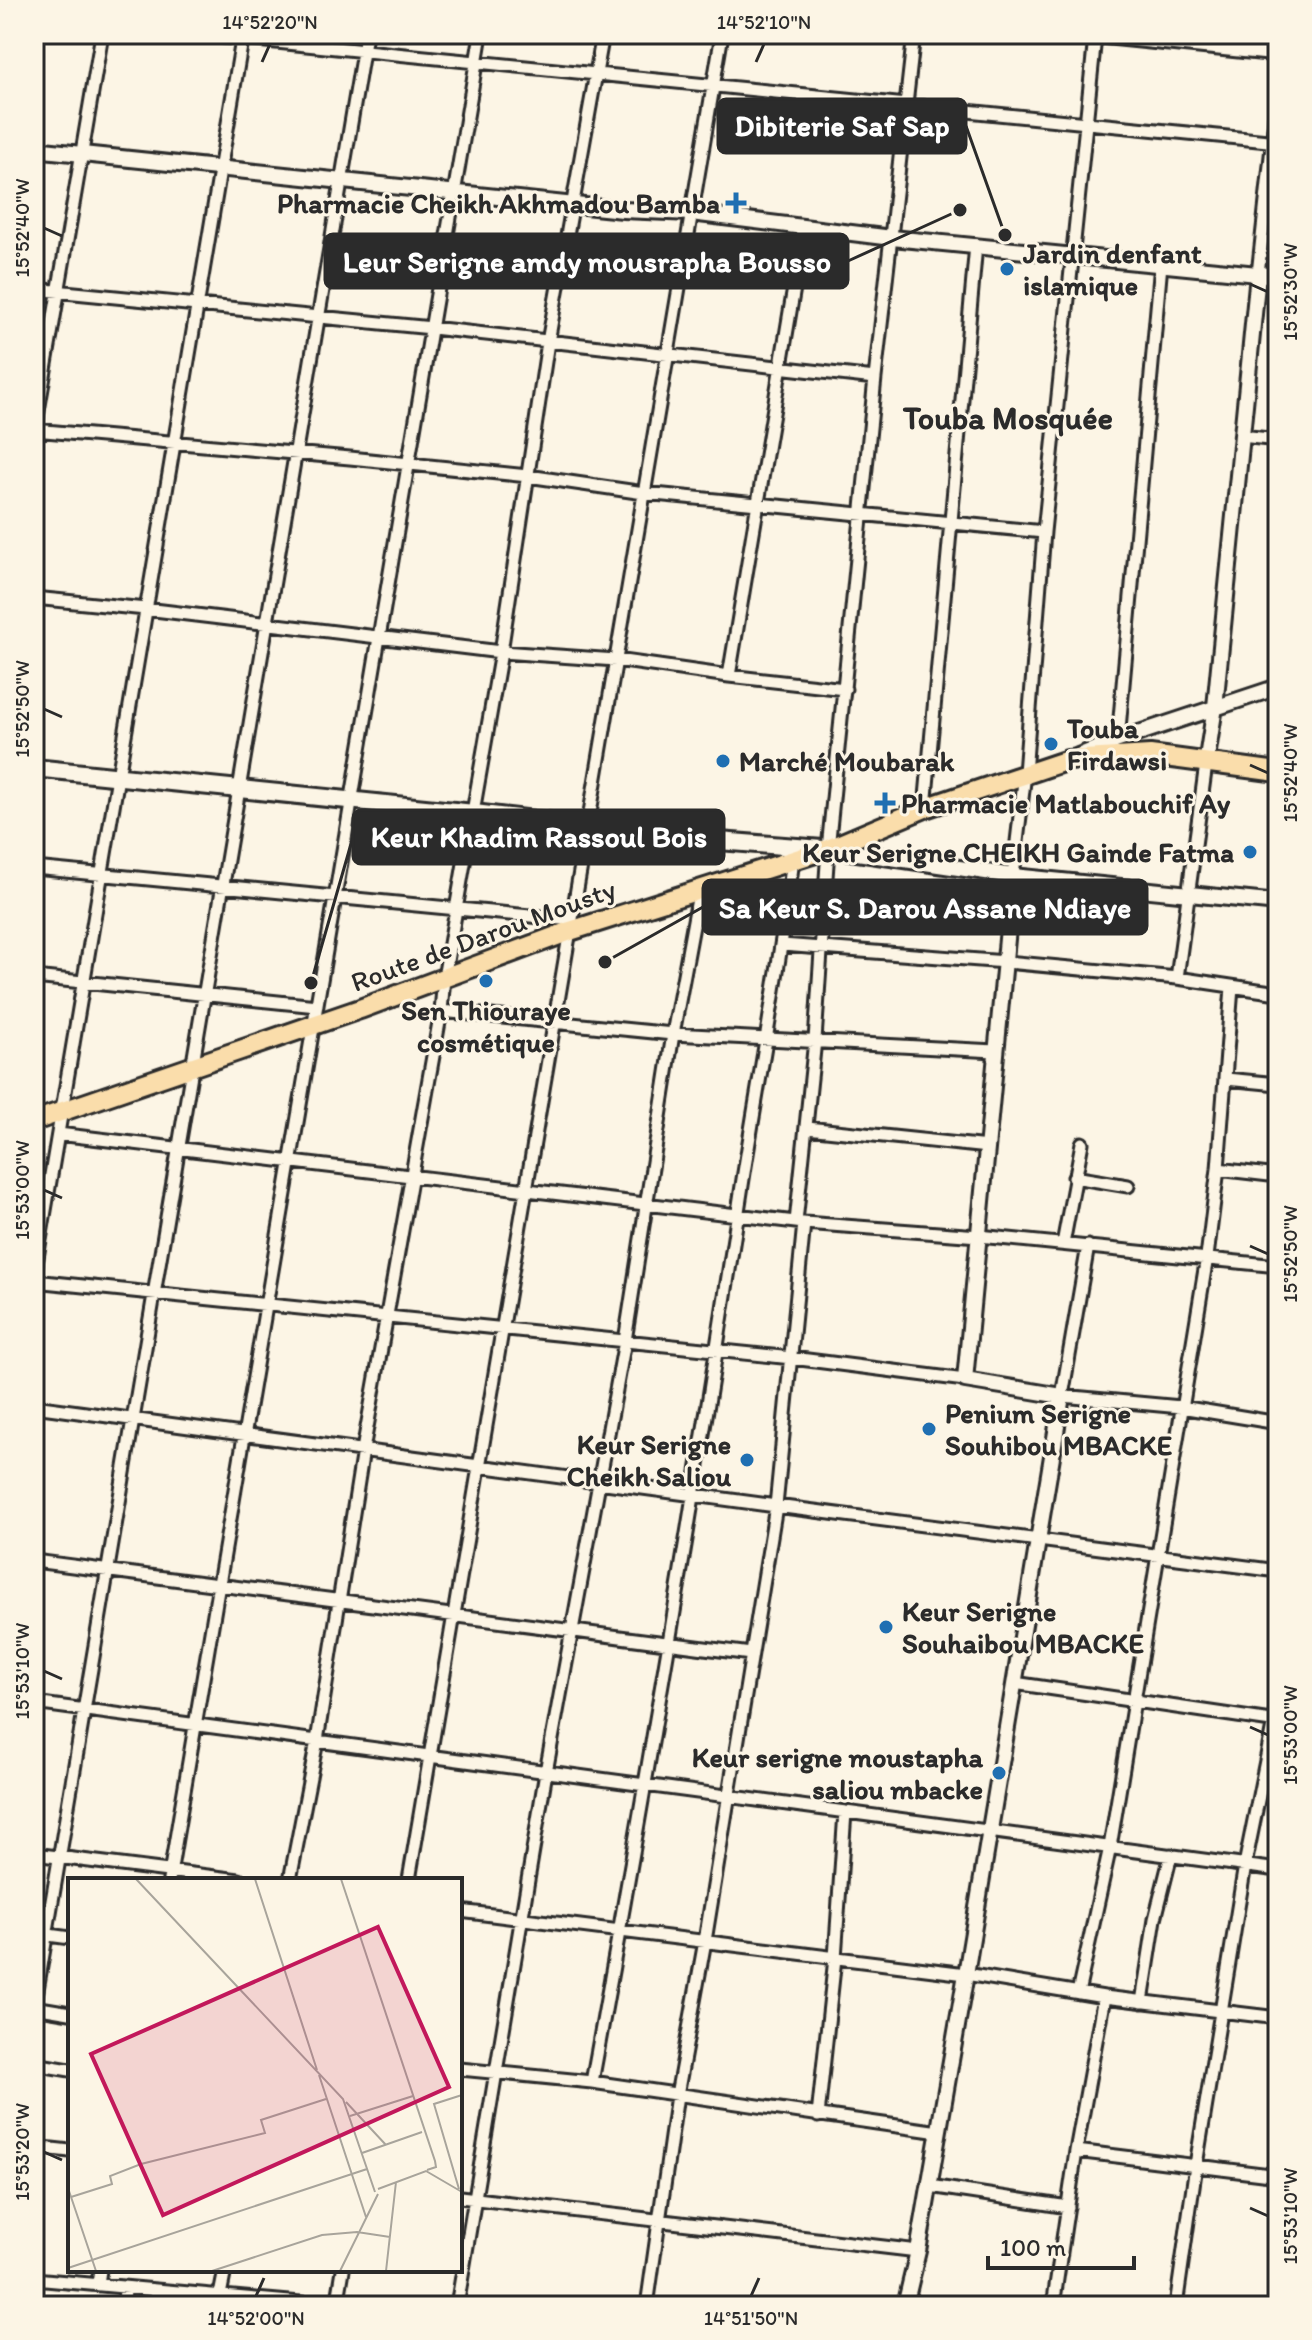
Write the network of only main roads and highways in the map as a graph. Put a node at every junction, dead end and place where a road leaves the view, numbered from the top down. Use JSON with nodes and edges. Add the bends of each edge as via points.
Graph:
{"nodes":[{"id":1,"x":34,"y":768,"type":"edge"},
{"id":2,"x":1278,"y":772,"type":"edge"},
{"id":3,"x":828,"y":849,"type":"junction"},
{"id":4,"x":34,"y":1121,"type":"edge"}],
"edges":[{"from":1,"to":3,"type":"main road"},
{"from":2,"to":3,"type":"main road","name":"Route de Darou Mousty","via":[[1150,755],[1068,760],[925,808]]},
{"from":3,"to":4,"type":"main road","name":"Route de Darou Mousty","via":[[571,925],[444,978],[316,1015],[193,1067]]}]}
